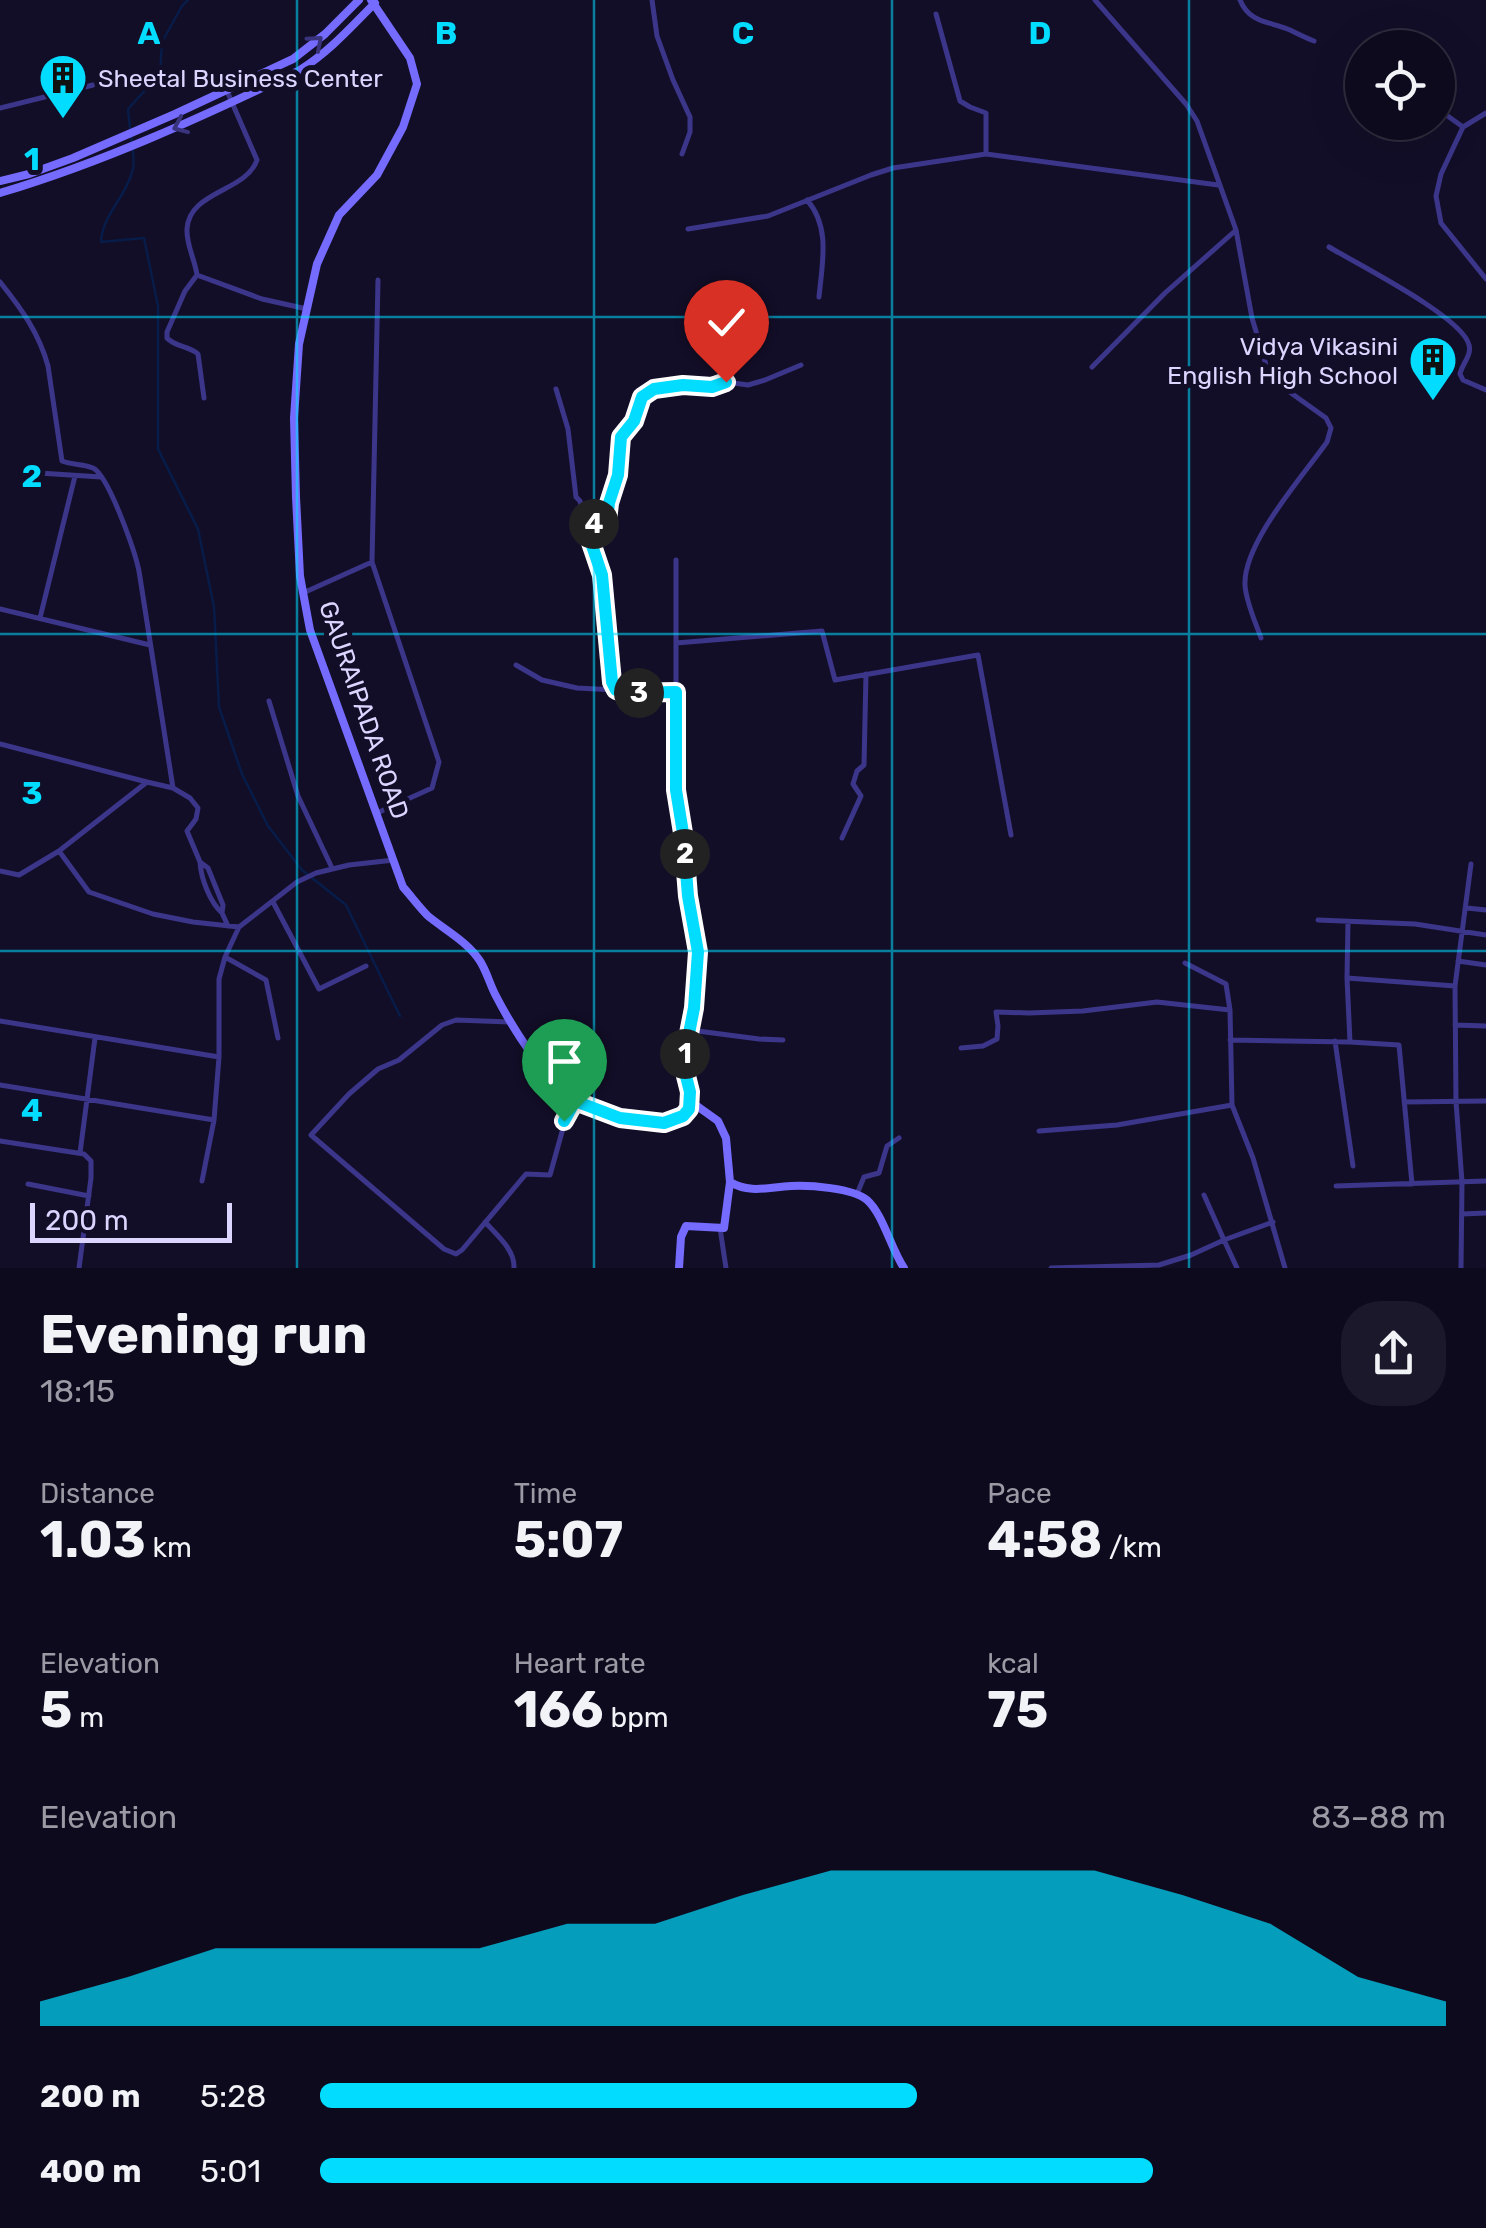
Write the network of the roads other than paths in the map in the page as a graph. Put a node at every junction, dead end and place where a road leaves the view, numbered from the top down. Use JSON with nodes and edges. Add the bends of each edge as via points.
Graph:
{"nodes":[{"id":1,"x":359,"y":0,"type":"edge"},
{"id":2,"x":652,"y":0,"type":"edge"},
{"id":3,"x":1095,"y":0,"type":"edge"},
{"id":4,"x":1240,"y":0,"type":"edge"},
{"id":5,"x":375,"y":1,"type":"edge"},
{"id":6,"x":936,"y":14,"type":"dead end"},
{"id":7,"x":1314,"y":41,"type":"dead end"},
{"id":8,"x":93,"y":85,"type":"dead end"},
{"id":9,"x":227,"y":91,"type":"junction"},
{"id":10,"x":232,"y":102,"type":"junction"},
{"id":11,"x":0,"y":108,"type":"edge"},
{"id":12,"x":1486,"y":114,"type":"edge"},
{"id":13,"x":1455,"y":121,"type":"edge"},
{"id":14,"x":1463,"y":127,"type":"junction"},
{"id":15,"x":682,"y":154,"type":"dead end"},
{"id":16,"x":986,"y":154,"type":"junction"},
{"id":17,"x":0,"y":181,"type":"edge"},
{"id":18,"x":1218,"y":185,"type":"junction"},
{"id":19,"x":0,"y":193,"type":"edge"},
{"id":20,"x":807,"y":200,"type":"junction"},
{"id":21,"x":688,"y":229,"type":"dead end"},
{"id":22,"x":1236,"y":230,"type":"junction"},
{"id":23,"x":1329,"y":247,"type":"dead end"},
{"id":24,"x":197,"y":275,"type":"junction"},
{"id":25,"x":1486,"y":278,"type":"edge"},
{"id":26,"x":378,"y":280,"type":"dead end"},
{"id":27,"x":0,"y":282,"type":"edge"},
{"id":28,"x":820,"y":297,"type":"dead end"},
{"id":29,"x":307,"y":309,"type":"junction"},
{"id":30,"x":801,"y":365,"type":"dead end"},
{"id":31,"x":1092,"y":366,"type":"dead end"},
{"id":32,"x":556,"y":388,"type":"dead end"},
{"id":33,"x":1486,"y":390,"type":"edge"},
{"id":34,"x":204,"y":398,"type":"dead end"},
{"id":35,"x":39,"y":473,"type":"dead end"},
{"id":36,"x":75,"y":476,"type":"junction"},
{"id":37,"x":104,"y":478,"type":"junction"},
{"id":38,"x":585,"y":525,"type":"junction"},
{"id":39,"x":676,"y":560,"type":"dead end"},
{"id":40,"x":372,"y":562,"type":"junction"},
{"id":41,"x":303,"y":593,"type":"junction"},
{"id":42,"x":0,"y":608,"type":"edge"},
{"id":43,"x":40,"y":619,"type":"junction"},
{"id":44,"x":1261,"y":638,"type":"dead end"},
{"id":45,"x":676,"y":643,"type":"junction"},
{"id":46,"x":150,"y":644,"type":"junction"},
{"id":47,"x":516,"y":665,"type":"dead end"},
{"id":48,"x":866,"y":674,"type":"junction"},
{"id":49,"x":616,"y":690,"type":"junction"},
{"id":50,"x":676,"y":692,"type":"junction"},
{"id":51,"x":268,"y":701,"type":"dead end"},
{"id":52,"x":0,"y":744,"type":"edge"},
{"id":53,"x":147,"y":782,"type":"junction"},
{"id":54,"x":173,"y":788,"type":"junction"},
{"id":55,"x":377,"y":813,"type":"junction"},
{"id":56,"x":1011,"y":835,"type":"dead end"},
{"id":57,"x":842,"y":838,"type":"dead end"},
{"id":58,"x":59,"y":850,"type":"junction"},
{"id":59,"x":394,"y":860,"type":"junction"},
{"id":60,"x":1471,"y":864,"type":"dead end"},
{"id":61,"x":332,"y":868,"type":"junction"},
{"id":62,"x":0,"y":870,"type":"edge"},
{"id":63,"x":273,"y":902,"type":"junction"},
{"id":64,"x":1467,"y":908,"type":"junction"},
{"id":65,"x":1486,"y":910,"type":"edge"},
{"id":66,"x":1318,"y":920,"type":"dead end"},
{"id":67,"x":1348,"y":922,"type":"junction"},
{"id":68,"x":228,"y":926,"type":"junction"},
{"id":69,"x":239,"y":927,"type":"junction"},
{"id":70,"x":1461,"y":930,"type":"junction"},
{"id":71,"x":1486,"y":935,"type":"edge"},
{"id":72,"x":225,"y":957,"type":"junction"},
{"id":73,"x":1458,"y":960,"type":"junction"},
{"id":74,"x":1185,"y":963,"type":"dead end"},
{"id":75,"x":1486,"y":965,"type":"edge"},
{"id":76,"x":366,"y":966,"type":"dead end"},
{"id":77,"x":1347,"y":978,"type":"junction"},
{"id":78,"x":1455,"y":986,"type":"junction"},
{"id":79,"x":1230,"y":1010,"type":"junction"},
{"id":80,"x":0,"y":1021,"type":"edge"},
{"id":81,"x":511,"y":1022,"type":"junction"},
{"id":82,"x":1455,"y":1025,"type":"junction"},
{"id":83,"x":1486,"y":1026,"type":"edge"},
{"id":84,"x":690,"y":1030,"type":"junction"},
{"id":85,"x":95,"y":1038,"type":"junction"},
{"id":86,"x":278,"y":1038,"type":"dead end"},
{"id":87,"x":783,"y":1040,"type":"dead end"},
{"id":88,"x":1230,"y":1040,"type":"junction"},
{"id":89,"x":1336,"y":1041,"type":"junction"},
{"id":90,"x":1350,"y":1042,"type":"junction"},
{"id":91,"x":961,"y":1048,"type":"dead end"},
{"id":92,"x":219,"y":1057,"type":"junction"},
{"id":93,"x":0,"y":1085,"type":"edge"},
{"id":94,"x":87,"y":1100,"type":"junction"},
{"id":95,"x":1486,"y":1100,"type":"edge"},
{"id":96,"x":575,"y":1101,"type":"junction"},
{"id":97,"x":690,"y":1101,"type":"junction"},
{"id":98,"x":1404,"y":1102,"type":"junction"},
{"id":99,"x":1456,"y":1102,"type":"junction"},
{"id":100,"x":1232,"y":1105,"type":"junction"},
{"id":101,"x":214,"y":1120,"type":"junction"},
{"id":102,"x":1039,"y":1131,"type":"dead end"},
{"id":103,"x":900,"y":1138,"type":"dead end"},
{"id":104,"x":0,"y":1141,"type":"edge"},
{"id":105,"x":80,"y":1154,"type":"junction"},
{"id":106,"x":1353,"y":1166,"type":"dead end"},
{"id":107,"x":202,"y":1181,"type":"dead end"},
{"id":108,"x":1486,"y":1181,"type":"edge"},
{"id":109,"x":730,"y":1182,"type":"junction"},
{"id":110,"x":1462,"y":1182,"type":"junction"},
{"id":111,"x":28,"y":1184,"type":"dead end"},
{"id":112,"x":1412,"y":1184,"type":"junction"},
{"id":113,"x":1336,"y":1186,"type":"dead end"},
{"id":114,"x":857,"y":1194,"type":"junction"},
{"id":115,"x":89,"y":1196,"type":"junction"},
{"id":116,"x":1204,"y":1196,"type":"dead end"},
{"id":117,"x":1486,"y":1213,"type":"edge"},
{"id":118,"x":1462,"y":1214,"type":"junction"},
{"id":119,"x":485,"y":1222,"type":"junction"},
{"id":120,"x":1273,"y":1222,"type":"junction"},
{"id":121,"x":720,"y":1228,"type":"junction"},
{"id":122,"x":1224,"y":1240,"type":"junction"},
{"id":123,"x":79,"y":1268,"type":"edge"},
{"id":124,"x":514,"y":1268,"type":"edge"},
{"id":125,"x":678,"y":1268,"type":"edge"},
{"id":126,"x":726,"y":1268,"type":"edge"},
{"id":127,"x":904,"y":1268,"type":"edge"},
{"id":128,"x":1051,"y":1268,"type":"edge"},
{"id":129,"x":1237,"y":1268,"type":"edge"},
{"id":130,"x":1285,"y":1268,"type":"edge"},
{"id":131,"x":1462,"y":1268,"type":"edge"}],
"edges":[{"from":9,"to":1,"type":"street","one_way":true,"via":[[306,51]]},
{"from":2,"to":15,"type":"street","via":[[657,36],[690,116]]},
{"from":3,"to":18,"type":"street","via":[[1186,104]]},
{"from":4,"to":7,"type":"street","via":[[1254,18]]},
{"from":5,"to":10,"type":"street","via":[[315,61]]},
{"from":5,"to":29,"type":"street","name":"GAURAIPADA ROAD","via":[[410,58],[417,84],[404,126],[376,175],[339,215],[317,264]]},
{"from":6,"to":16,"type":"street","via":[[960,100],[986,113]]},
{"from":8,"to":11,"type":"street"},
{"from":9,"to":10,"type":"street"},
{"from":9,"to":17,"type":"street","via":[[73,158]]},
{"from":10,"to":19,"type":"street","one_way":true},
{"from":10,"to":24,"type":"street","via":[[257,160],[252,172],[188,218]]},
{"from":12,"to":14,"type":"street"},
{"from":13,"to":14,"type":"street"},
{"from":14,"to":25,"type":"street","via":[[1442,174],[1437,212]]},
{"from":16,"to":18,"type":"street"},
{"from":16,"to":20,"type":"street","via":[[893,168]]},
{"from":18,"to":22,"type":"street"},
{"from":20,"to":21,"type":"street","via":[[768,216]]},
{"from":20,"to":28,"type":"street","via":[[824,237]]},
{"from":22,"to":31,"type":"street"},
{"from":22,"to":44,"type":"street","via":[[1270,378],[1332,428],[1259,536],[1248,564],[1244,582]]},
{"from":23,"to":33,"type":"street","via":[[1434,309],[1464,335],[1470,352],[1460,374]]},
{"from":24,"to":29,"type":"street"},
{"from":24,"to":34,"type":"street","via":[[167,338],[198,354]]},
{"from":26,"to":40,"type":"street"},
{"from":27,"to":37,"type":"street","via":[[44,352],[62,461]]},
{"from":29,"to":41,"type":"street","name":"GAURAIPADA ROAD","via":[[294,418]]},
{"from":30,"to":38,"type":"street","via":[[748,385],[647,392],[621,437],[607,522]]},
{"from":32,"to":38,"type":"street"},
{"from":35,"to":36,"type":"street"},
{"from":36,"to":37,"type":"street"},
{"from":36,"to":43,"type":"street"},
{"from":37,"to":46,"type":"street","via":[[136,560]]},
{"from":38,"to":49,"type":"street","via":[[602,575]]},
{"from":39,"to":45,"type":"street"},
{"from":40,"to":41,"type":"street"},
{"from":40,"to":55,"type":"street","via":[[438,762],[432,788]]},
{"from":41,"to":55,"type":"street","name":"GAURAIPADA ROAD","via":[[310,630]]},
{"from":42,"to":43,"type":"street"},
{"from":43,"to":46,"type":"street"},
{"from":45,"to":48,"type":"street","via":[[822,631],[835,680]]},
{"from":45,"to":50,"type":"street"},
{"from":46,"to":54,"type":"street"},
{"from":47,"to":49,"type":"street","via":[[542,680]]},
{"from":48,"to":56,"type":"street","via":[[978,654]]},
{"from":48,"to":57,"type":"street","via":[[864,765],[853,784],[861,796]]},
{"from":49,"to":50,"type":"street"},
{"from":50,"to":84,"type":"street","via":[[676,790],[698,952]]},
{"from":51,"to":61,"type":"street","via":[[298,796]]},
{"from":52,"to":53,"type":"street"},
{"from":53,"to":54,"type":"street"},
{"from":53,"to":58,"type":"street"},
{"from":54,"to":68,"type":"street","via":[[198,808],[188,831]]},
{"from":55,"to":59,"type":"street","name":"GAURAIPADA ROAD"},
{"from":58,"to":62,"type":"street","via":[[20,875]]},
{"from":58,"to":68,"type":"street","via":[[89,892],[154,914]]},
{"from":59,"to":61,"type":"street"},
{"from":59,"to":81,"type":"street","name":"GAURAIPADA ROAD","via":[[403,887],[426,914],[479,959]]},
{"from":60,"to":64,"type":"street"},
{"from":61,"to":63,"type":"street","via":[[297,882]]},
{"from":63,"to":69,"type":"street"},
{"from":63,"to":76,"type":"street","via":[[319,989]]},
{"from":64,"to":65,"type":"street"},
{"from":64,"to":70,"type":"street"},
{"from":66,"to":67,"type":"street"},
{"from":67,"to":70,"type":"street"},
{"from":67,"to":77,"type":"street"},
{"from":68,"to":69,"type":"street"},
{"from":69,"to":72,"type":"street"},
{"from":70,"to":71,"type":"street"},
{"from":70,"to":73,"type":"street"},
{"from":72,"to":86,"type":"street","via":[[266,980]]},
{"from":72,"to":92,"type":"street"},
{"from":73,"to":75,"type":"street"},
{"from":73,"to":78,"type":"street"},
{"from":74,"to":79,"type":"street","via":[[1226,984]]},
{"from":77,"to":78,"type":"street"},
{"from":77,"to":90,"type":"street"},
{"from":78,"to":82,"type":"street"},
{"from":79,"to":88,"type":"street"},
{"from":79,"to":91,"type":"street","via":[[1157,1002],[996,1012],[997,1040]]},
{"from":80,"to":85,"type":"street"},
{"from":81,"to":96,"type":"street","name":"GAURAIPADA ROAD"},
{"from":81,"to":119,"type":"street","via":[[442,1025],[378,1069],[311,1134],[451,1254]]},
{"from":82,"to":83,"type":"street"},
{"from":82,"to":99,"type":"street"},
{"from":84,"to":87,"type":"street"},
{"from":84,"to":97,"type":"street","via":[[683,1064]]},
{"from":85,"to":92,"type":"street"},
{"from":85,"to":94,"type":"street"},
{"from":88,"to":89,"type":"street"},
{"from":88,"to":100,"type":"street"},
{"from":89,"to":90,"type":"street"},
{"from":89,"to":106,"type":"street"},
{"from":90,"to":98,"type":"street","via":[[1399,1045]]},
{"from":92,"to":101,"type":"street"},
{"from":93,"to":94,"type":"street"},
{"from":94,"to":101,"type":"street"},
{"from":94,"to":105,"type":"street"},
{"from":95,"to":99,"type":"street"},
{"from":96,"to":97,"type":"street","name":"GAURAIPADA ROAD","via":[[620,1118],[664,1123],[683,1116]]},
{"from":96,"to":119,"type":"street","via":[[550,1175],[526,1174]]},
{"from":97,"to":109,"type":"street","via":[[718,1121]]},
{"from":98,"to":99,"type":"street"},
{"from":98,"to":112,"type":"street"},
{"from":99,"to":110,"type":"street"},
{"from":100,"to":102,"type":"street"},
{"from":100,"to":120,"type":"street"},
{"from":101,"to":107,"type":"street"},
{"from":103,"to":114,"type":"street","via":[[887,1146],[879,1174],[864,1178]]},
{"from":104,"to":105,"type":"street"},
{"from":105,"to":115,"type":"street","via":[[92,1161]]},
{"from":108,"to":110,"type":"street"},
{"from":109,"to":114,"type":"street","via":[[746,1190],[802,1186]]},
{"from":109,"to":121,"type":"street"},
{"from":110,"to":112,"type":"street"},
{"from":110,"to":118,"type":"street"},
{"from":111,"to":115,"type":"street"},
{"from":112,"to":113,"type":"street"},
{"from":114,"to":127,"type":"street","via":[[870,1202]]},
{"from":115,"to":123,"type":"street"},
{"from":116,"to":122,"type":"street"},
{"from":117,"to":118,"type":"street"},
{"from":118,"to":131,"type":"street"},
{"from":119,"to":124,"type":"street"},
{"from":120,"to":122,"type":"street"},
{"from":120,"to":130,"type":"street"},
{"from":121,"to":125,"type":"street","via":[[686,1226]]},
{"from":121,"to":126,"type":"street"},
{"from":122,"to":128,"type":"street","via":[[1159,1265]]},
{"from":122,"to":129,"type":"street"}]}
